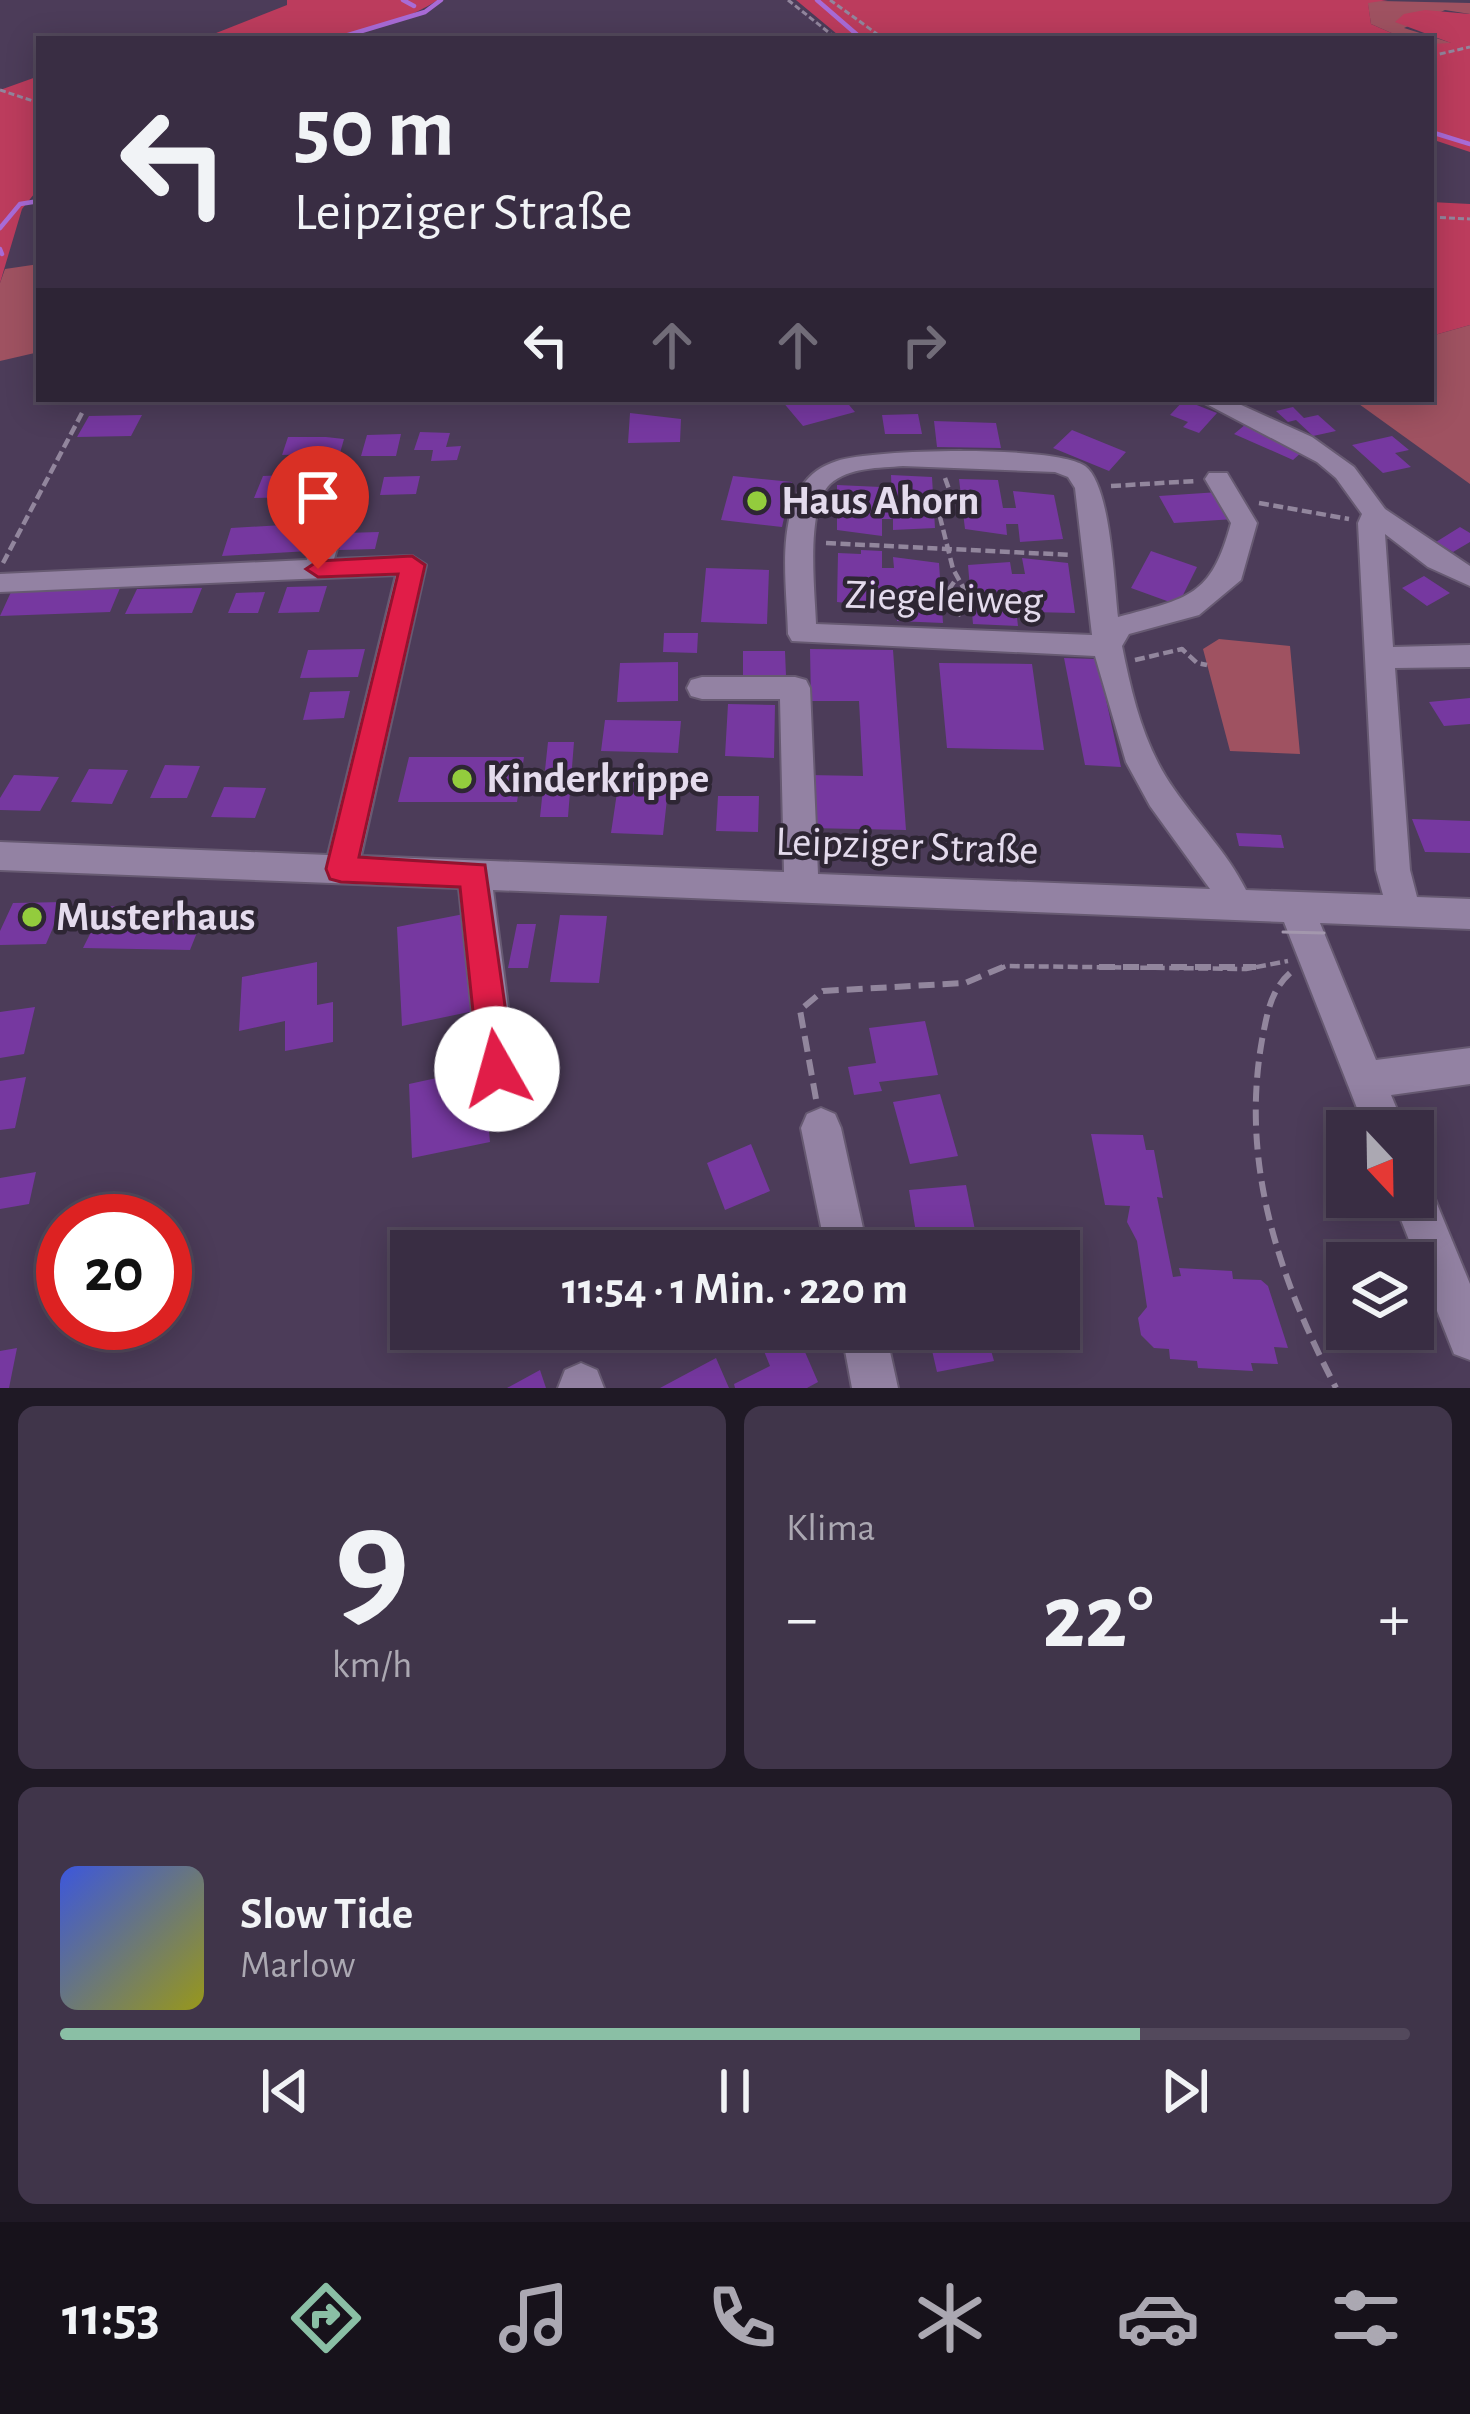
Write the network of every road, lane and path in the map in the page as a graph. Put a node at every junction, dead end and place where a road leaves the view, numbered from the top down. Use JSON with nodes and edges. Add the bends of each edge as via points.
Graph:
{"nodes":[{"id":1,"x":788,"y":0,"type":"edge"},
{"id":2,"x":830,"y":0,"type":"edge"},
{"id":3,"x":833,"y":36,"type":"edge"},
{"id":4,"x":880,"y":36,"type":"edge"},
{"id":5,"x":1470,"y":47,"type":"edge"},
{"id":6,"x":1434,"y":55,"type":"edge"},
{"id":7,"x":0,"y":90,"type":"edge"},
{"id":8,"x":36,"y":103,"type":"edge"},
{"id":9,"x":1434,"y":217,"type":"edge"},
{"id":10,"x":1470,"y":219,"type":"edge"},
{"id":11,"x":1215,"y":402,"type":"edge"},
{"id":12,"x":82,"y":413,"type":"dead end"},
{"id":13,"x":943,"y":460,"type":"junction"},
{"id":14,"x":347,"y":472,"type":"dead end"},
{"id":15,"x":1088,"y":487,"type":"junction"},
{"id":16,"x":1224,"y":489,"type":"junction"},
{"id":17,"x":1373,"y":519,"type":"junction"},
{"id":18,"x":802,"y":542,"type":"junction"},
{"id":19,"x":952,"y":550,"type":"junction"},
{"id":20,"x":1097,"y":556,"type":"junction"},
{"id":21,"x":0,"y":568,"type":"edge"},
{"id":22,"x":318,"y":569,"type":"junction"},
{"id":23,"x":1470,"y":577,"type":"edge"},
{"id":24,"x":954,"y":581,"type":"junction"},
{"id":25,"x":0,"y":583,"type":"edge"},
{"id":26,"x":1101,"y":588,"type":"junction"},
{"id":27,"x":1142,"y":619,"type":"junction"},
{"id":28,"x":959,"y":626,"type":"junction"},
{"id":29,"x":1110,"y":654,"type":"junction"},
{"id":30,"x":1470,"y":656,"type":"edge"},
{"id":31,"x":1381,"y":658,"type":"junction"},
{"id":32,"x":1207,"y":665,"type":"dead end"},
{"id":33,"x":702,"y":688,"type":"dead end"},
{"id":34,"x":0,"y":856,"type":"edge"},
{"id":35,"x":341,"y":869,"type":"junction"},
{"id":36,"x":474,"y":874,"type":"junction"},
{"id":37,"x":801,"y":887,"type":"junction"},
{"id":38,"x":1235,"y":905,"type":"junction"},
{"id":39,"x":1296,"y":908,"type":"junction"},
{"id":40,"x":1404,"y":911,"type":"junction"},
{"id":41,"x":1470,"y":914,"type":"edge"},
{"id":42,"x":1314,"y":956,"type":"junction"},
{"id":43,"x":1470,"y":1066,"type":"edge"},
{"id":44,"x":497,"y":1069,"type":"dead end"},
{"id":45,"x":1365,"y":1080,"type":"junction"},
{"id":46,"x":1377,"y":1110,"type":"edge"},
{"id":47,"x":821,"y":1128,"type":"joint"},
{"id":48,"x":1421,"y":1218,"type":"edge"},
{"id":49,"x":843,"y":1230,"type":"edge"},
{"id":50,"x":1470,"y":1338,"type":"edge"},
{"id":51,"x":867,"y":1350,"type":"edge"},
{"id":52,"x":875,"y":1388,"type":"edge"},
{"id":53,"x":1336,"y":1388,"type":"edge"}],
"edges":[{"from":1,"to":3,"type":"path"},
{"from":2,"to":4,"type":"path"},
{"from":5,"to":6,"type":"path"},
{"from":7,"to":8,"type":"path"},
{"from":9,"to":10,"type":"path"},
{"from":11,"to":17,"type":"street","via":[[1328,457],[1361,486]]},
{"from":12,"to":21,"type":"path"},
{"from":13,"to":15,"type":"street","name":"Ziegeleiweg","via":[[1059,465]]},
{"from":13,"to":18,"type":"street","name":"Ziegeleiweg","via":[[873,461],[824,476],[805,505]]},
{"from":13,"to":19,"type":"path","via":[[953,500],[940,517]]},
{"from":14,"to":22,"type":"street"},
{"from":15,"to":16,"type":"path"},
{"from":15,"to":20,"type":"street","name":"Ziegeleiweg"},
{"from":16,"to":17,"type":"path"},
{"from":16,"to":27,"type":"street","via":[[1244,523],[1231,573],[1189,608]]},
{"from":17,"to":23,"type":"street"},
{"from":17,"to":31,"type":"street"},
{"from":18,"to":19,"type":"path"},
{"from":18,"to":28,"type":"street","name":"Ziegeleiweg","via":[[802,634]]},
{"from":19,"to":20,"type":"path"},
{"from":19,"to":24,"type":"path"},
{"from":20,"to":26,"type":"street","name":"Ziegeleiweg"},
{"from":22,"to":25,"type":"street"},
{"from":22,"to":35,"type":"street","via":[[412,565]]},
{"from":24,"to":28,"type":"path","via":[[945,595]]},
{"from":24,"to":28,"type":"path","via":[[968,596]]},
{"from":26,"to":27,"type":"street"},
{"from":26,"to":29,"type":"street","name":"Ziegeleiweg"},
{"from":27,"to":29,"type":"street","via":[[1119,627]]},
{"from":28,"to":29,"type":"street","name":"Ziegeleiweg"},
{"from":29,"to":32,"type":"path","via":[[1182,649]]},
{"from":29,"to":38,"type":"street","name":"Ziegeleiweg","via":[[1137,755],[1222,872]]},
{"from":30,"to":31,"type":"street"},
{"from":31,"to":40,"type":"street","via":[[1393,870]]},
{"from":33,"to":37,"type":"street","via":[[795,688]]},
{"from":34,"to":35,"type":"street","name":"Leipziger Straße"},
{"from":35,"to":36,"type":"street","name":"Leipziger Straße"},
{"from":36,"to":37,"type":"street","name":"Leipziger Straße"},
{"from":36,"to":44,"type":"street"},
{"from":37,"to":38,"type":"street","name":"Leipziger Straße"},
{"from":38,"to":39,"type":"street","name":"Leipziger Straße"},
{"from":39,"to":40,"type":"street","name":"Leipziger Straße"},
{"from":39,"to":42,"type":"street"},
{"from":40,"to":41,"type":"street","name":"Leipziger Straße"},
{"from":42,"to":45,"type":"street"},
{"from":42,"to":47,"type":"path","via":[[1246,969],[1006,966],[965,982],[823,991],[800,1010]]},
{"from":42,"to":53,"type":"path","via":[[1274,988],[1258,1054],[1254,1138],[1294,1310]]},
{"from":43,"to":45,"type":"street"},
{"from":45,"to":46,"type":"street"},
{"from":47,"to":49,"type":"street"},
{"from":48,"to":50,"type":"street"},
{"from":51,"to":52,"type":"street"}]}
